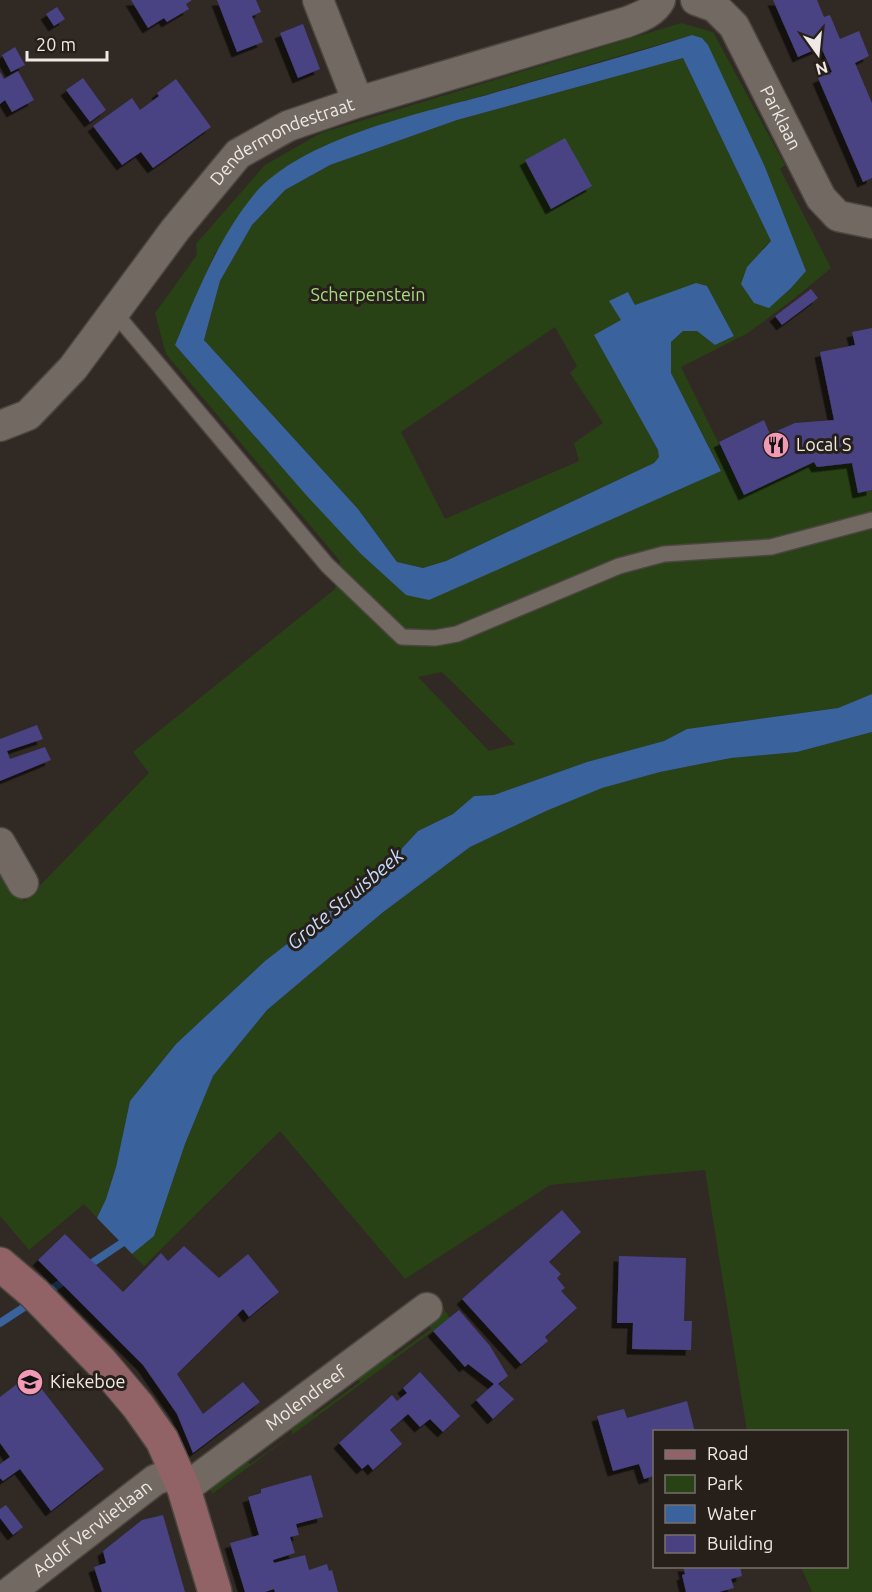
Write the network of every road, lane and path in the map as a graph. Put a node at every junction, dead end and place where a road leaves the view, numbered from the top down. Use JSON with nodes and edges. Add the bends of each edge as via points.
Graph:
{"nodes":[{"id":1,"x":318,"y":0,"type":"edge"},
{"id":2,"x":660,"y":0,"type":"edge"},
{"id":3,"x":696,"y":0,"type":"edge"},
{"id":4,"x":358,"y":102,"type":"junction"},
{"id":5,"x":872,"y":223,"type":"edge"},
{"id":6,"x":114,"y":312,"type":"junction"},
{"id":7,"x":0,"y":426,"type":"edge"},
{"id":8,"x":872,"y":520,"type":"edge"},
{"id":9,"x":0,"y":843,"type":"edge"},
{"id":10,"x":24,"y":883,"type":"dead end"},
{"id":11,"x":1,"y":1265,"type":"edge"},
{"id":12,"x":427,"y":1308,"type":"dead end"},
{"id":13,"x":180,"y":1480,"type":"junction"},
{"id":14,"x":10,"y":1592,"type":"edge"},
{"id":15,"x":215,"y":1592,"type":"edge"}],
"edges":[{"from":1,"to":4,"type":"street"},
{"from":2,"to":4,"type":"street","name":"Dendermondestraat","via":[[644,15],[627,22]]},
{"from":3,"to":5,"type":"street","name":"Parklaan","via":[[715,7],[734,26],[821,198],[838,216]]},
{"from":4,"to":6,"type":"street","name":"Dendermondestraat","via":[[288,126],[238,154]]},
{"from":6,"to":7,"type":"street","name":"Dendermondestraat","via":[[73,368],[28,415]]},
{"from":6,"to":8,"type":"lane","via":[[327,565],[402,637],[435,638],[457,633],[619,566],[664,554],[771,547]]},
{"from":9,"to":10,"type":"street"},
{"from":11,"to":13,"type":"main road","via":[[68,1327],[138,1406],[162,1440]]},
{"from":12,"to":13,"type":"street","name":"Molendreef"},
{"from":13,"to":14,"type":"street","name":"Adolf Vervlietlaan","via":[[154,1480]]},
{"from":13,"to":15,"type":"main road"}]}
